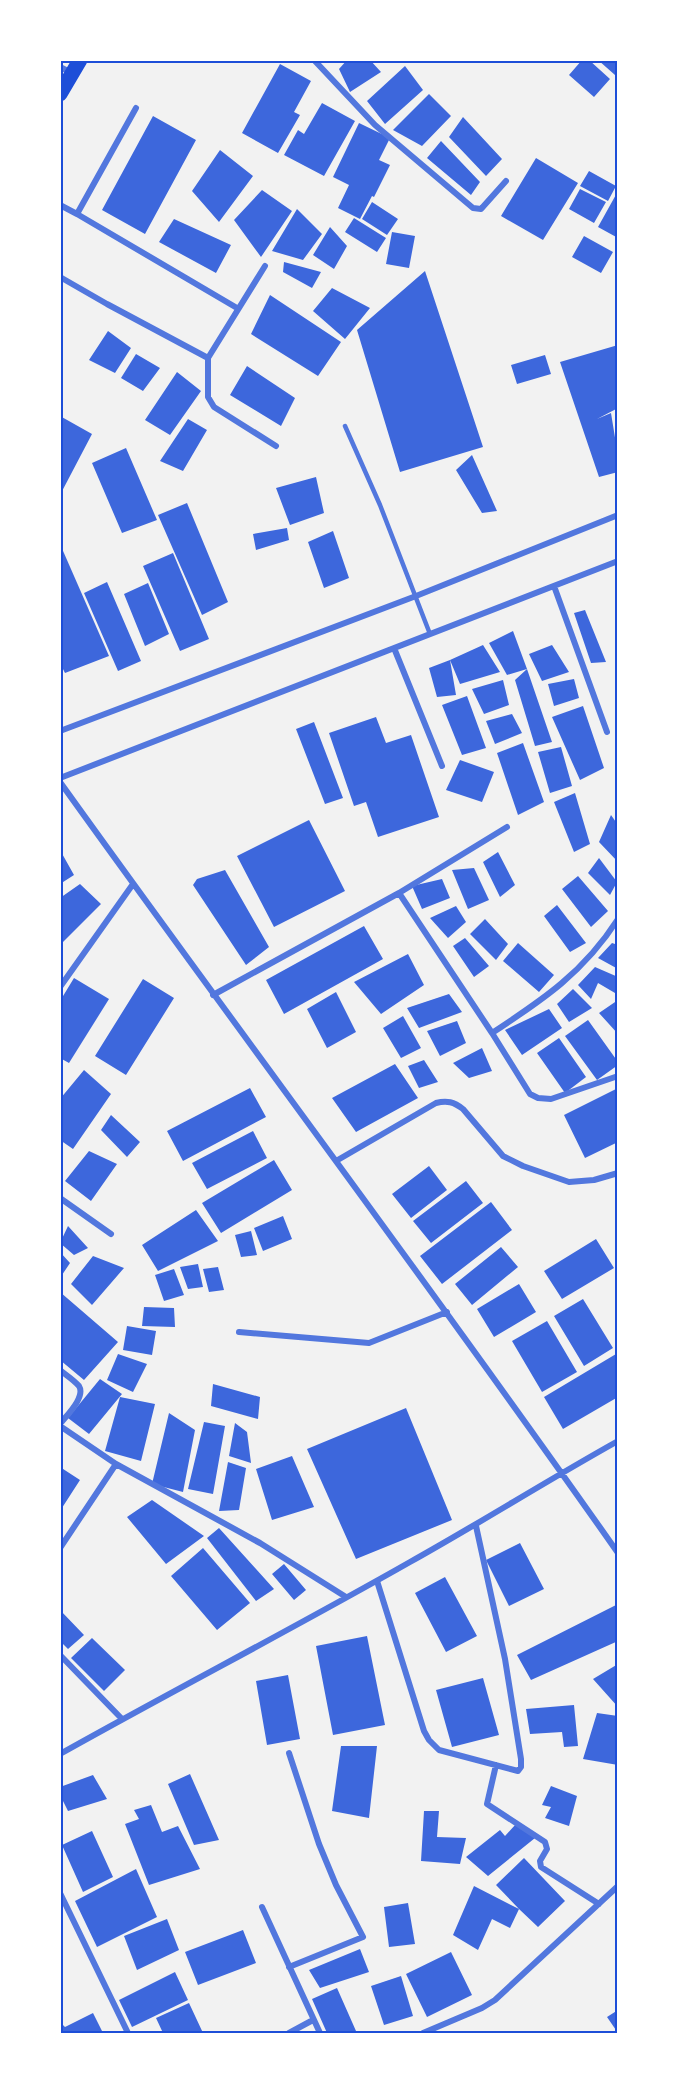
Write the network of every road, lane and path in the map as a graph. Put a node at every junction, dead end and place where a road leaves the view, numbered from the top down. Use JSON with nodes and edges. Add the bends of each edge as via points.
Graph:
{"nodes":[{"id":1,"x":314,"y":60,"type":"edge"},
{"id":2,"x":71,"y":67,"type":"edge"},
{"id":3,"x":60,"y":94,"type":"edge"},
{"id":4,"x":136,"y":108,"type":"dead end"},
{"id":5,"x":506,"y":181,"type":"dead end"},
{"id":6,"x":60,"y":205,"type":"edge"},
{"id":7,"x":77,"y":214,"type":"junction"},
{"id":8,"x":265,"y":266,"type":"dead end"},
{"id":9,"x":60,"y":277,"type":"edge"},
{"id":10,"x":237,"y":308,"type":"junction"},
{"id":11,"x":208,"y":358,"type":"junction"},
{"id":12,"x":345,"y":426,"type":"dead end"},
{"id":13,"x":276,"y":446,"type":"dead end"},
{"id":14,"x":618,"y":515,"type":"edge"},
{"id":15,"x":618,"y":561,"type":"edge"},
{"id":16,"x":554,"y":586,"type":"junction"},
{"id":17,"x":416,"y":596,"type":"junction"},
{"id":18,"x":430,"y":634,"type":"junction"},
{"id":19,"x":393,"y":648,"type":"junction"},
{"id":20,"x":60,"y":731,"type":"edge"},
{"id":21,"x":607,"y":732,"type":"dead end"},
{"id":22,"x":442,"y":766,"type":"dead end"},
{"id":23,"x":60,"y":780,"type":"edge"},
{"id":24,"x":507,"y":827,"type":"dead end"},
{"id":25,"x":133,"y":884,"type":"junction"},
{"id":26,"x":399,"y":893,"type":"junction"},
{"id":27,"x":618,"y":919,"type":"edge"},
{"id":28,"x":60,"y":987,"type":"edge"},
{"id":29,"x":213,"y":995,"type":"junction"},
{"id":30,"x":492,"y":1033,"type":"junction"},
{"id":31,"x":618,"y":1076,"type":"edge"},
{"id":32,"x":336,"y":1161,"type":"junction"},
{"id":33,"x":618,"y":1173,"type":"edge"},
{"id":34,"x":60,"y":1198,"type":"edge"},
{"id":35,"x":111,"y":1234,"type":"dead end"},
{"id":36,"x":447,"y":1312,"type":"junction"},
{"id":37,"x":239,"y":1332,"type":"dead end"},
{"id":38,"x":60,"y":1370,"type":"edge"},
{"id":39,"x":60,"y":1425,"type":"edge"},
{"id":40,"x":618,"y":1441,"type":"edge"},
{"id":41,"x":116,"y":1464,"type":"junction"},
{"id":42,"x":562,"y":1472,"type":"junction"},
{"id":43,"x":476,"y":1526,"type":"junction"},
{"id":44,"x":60,"y":1548,"type":"edge"},
{"id":45,"x":618,"y":1553,"type":"edge"},
{"id":46,"x":377,"y":1581,"type":"junction"},
{"id":47,"x":346,"y":1598,"type":"junction"},
{"id":48,"x":60,"y":1655,"type":"edge"},
{"id":49,"x":122,"y":1719,"type":"junction"},
{"id":50,"x":289,"y":1753,"type":"dead end"},
{"id":51,"x":60,"y":1754,"type":"edge"},
{"id":52,"x":496,"y":1765,"type":"junction"},
{"id":53,"x":618,"y":1886,"type":"edge"},
{"id":54,"x":60,"y":1893,"type":"edge"},
{"id":55,"x":599,"y":1904,"type":"junction"},
{"id":56,"x":262,"y":1907,"type":"dead end"},
{"id":57,"x":289,"y":1967,"type":"junction"},
{"id":58,"x":313,"y":2020,"type":"junction"},
{"id":59,"x":129,"y":2033,"type":"edge"},
{"id":60,"x":289,"y":2033,"type":"edge"},
{"id":61,"x":320,"y":2033,"type":"edge"},
{"id":62,"x":423,"y":2033,"type":"edge"}],
"edges":[{"from":1,"to":5,"type":"street","via":[[375,125],[473,208],[481,209]]},
{"from":2,"to":3,"type":"main road"},
{"from":4,"to":7,"type":"street"},
{"from":6,"to":7,"type":"street"},
{"from":7,"to":10,"type":"street"},
{"from":8,"to":10,"type":"street"},
{"from":9,"to":11,"type":"street"},
{"from":10,"to":11,"type":"street"},
{"from":11,"to":13,"type":"street","via":[[208,397],[214,407]]},
{"from":12,"to":17,"type":"lane"},
{"from":14,"to":17,"type":"street"},
{"from":15,"to":16,"type":"street"},
{"from":16,"to":18,"type":"street"},
{"from":16,"to":21,"type":"street"},
{"from":17,"to":18,"type":"lane"},
{"from":17,"to":20,"type":"street"},
{"from":18,"to":19,"type":"street"},
{"from":19,"to":22,"type":"street"},
{"from":19,"to":23,"type":"street"},
{"from":23,"to":25,"type":"street"},
{"from":24,"to":26,"type":"street"},
{"from":25,"to":28,"type":"street"},
{"from":25,"to":29,"type":"street"},
{"from":26,"to":29,"type":"street"},
{"from":26,"to":30,"type":"street"},
{"from":27,"to":30,"type":"street","via":[[579,969],[542,1000]]},
{"from":29,"to":32,"type":"street"},
{"from":30,"to":31,"type":"street","via":[[530,1094],[538,1098],[551,1099]]},
{"from":32,"to":33,"type":"street","via":[[445,1101],[463,1109],[503,1156],[523,1166],[569,1182]]},
{"from":32,"to":36,"type":"street"},
{"from":34,"to":35,"type":"street"},
{"from":36,"to":37,"type":"street","via":[[369,1343]]},
{"from":36,"to":42,"type":"street"},
{"from":38,"to":39,"type":"street","via":[[81,1391]]},
{"from":39,"to":41,"type":"street"},
{"from":40,"to":42,"type":"street"},
{"from":41,"to":44,"type":"street"},
{"from":41,"to":47,"type":"street","via":[[260,1543]]},
{"from":42,"to":43,"type":"street"},
{"from":42,"to":45,"type":"street"},
{"from":43,"to":46,"type":"street"},
{"from":43,"to":52,"type":"street","via":[[505,1659],[521,1760],[518,1771]]},
{"from":46,"to":47,"type":"street"},
{"from":46,"to":52,"type":"street","via":[[426,1736],[439,1750]]},
{"from":47,"to":49,"type":"street"},
{"from":48,"to":49,"type":"street"},
{"from":49,"to":51,"type":"street"},
{"from":50,"to":57,"type":"street","via":[[319,1844],[363,1937]]},
{"from":52,"to":55,"type":"street","via":[[487,1804],[545,1842],[547,1849],[541,1867]]},
{"from":53,"to":55,"type":"street"},
{"from":54,"to":59,"type":"street"},
{"from":55,"to":62,"type":"street","via":[[495,2000]]},
{"from":56,"to":57,"type":"street"},
{"from":57,"to":58,"type":"street"},
{"from":58,"to":60,"type":"street"},
{"from":58,"to":61,"type":"street"}]}
